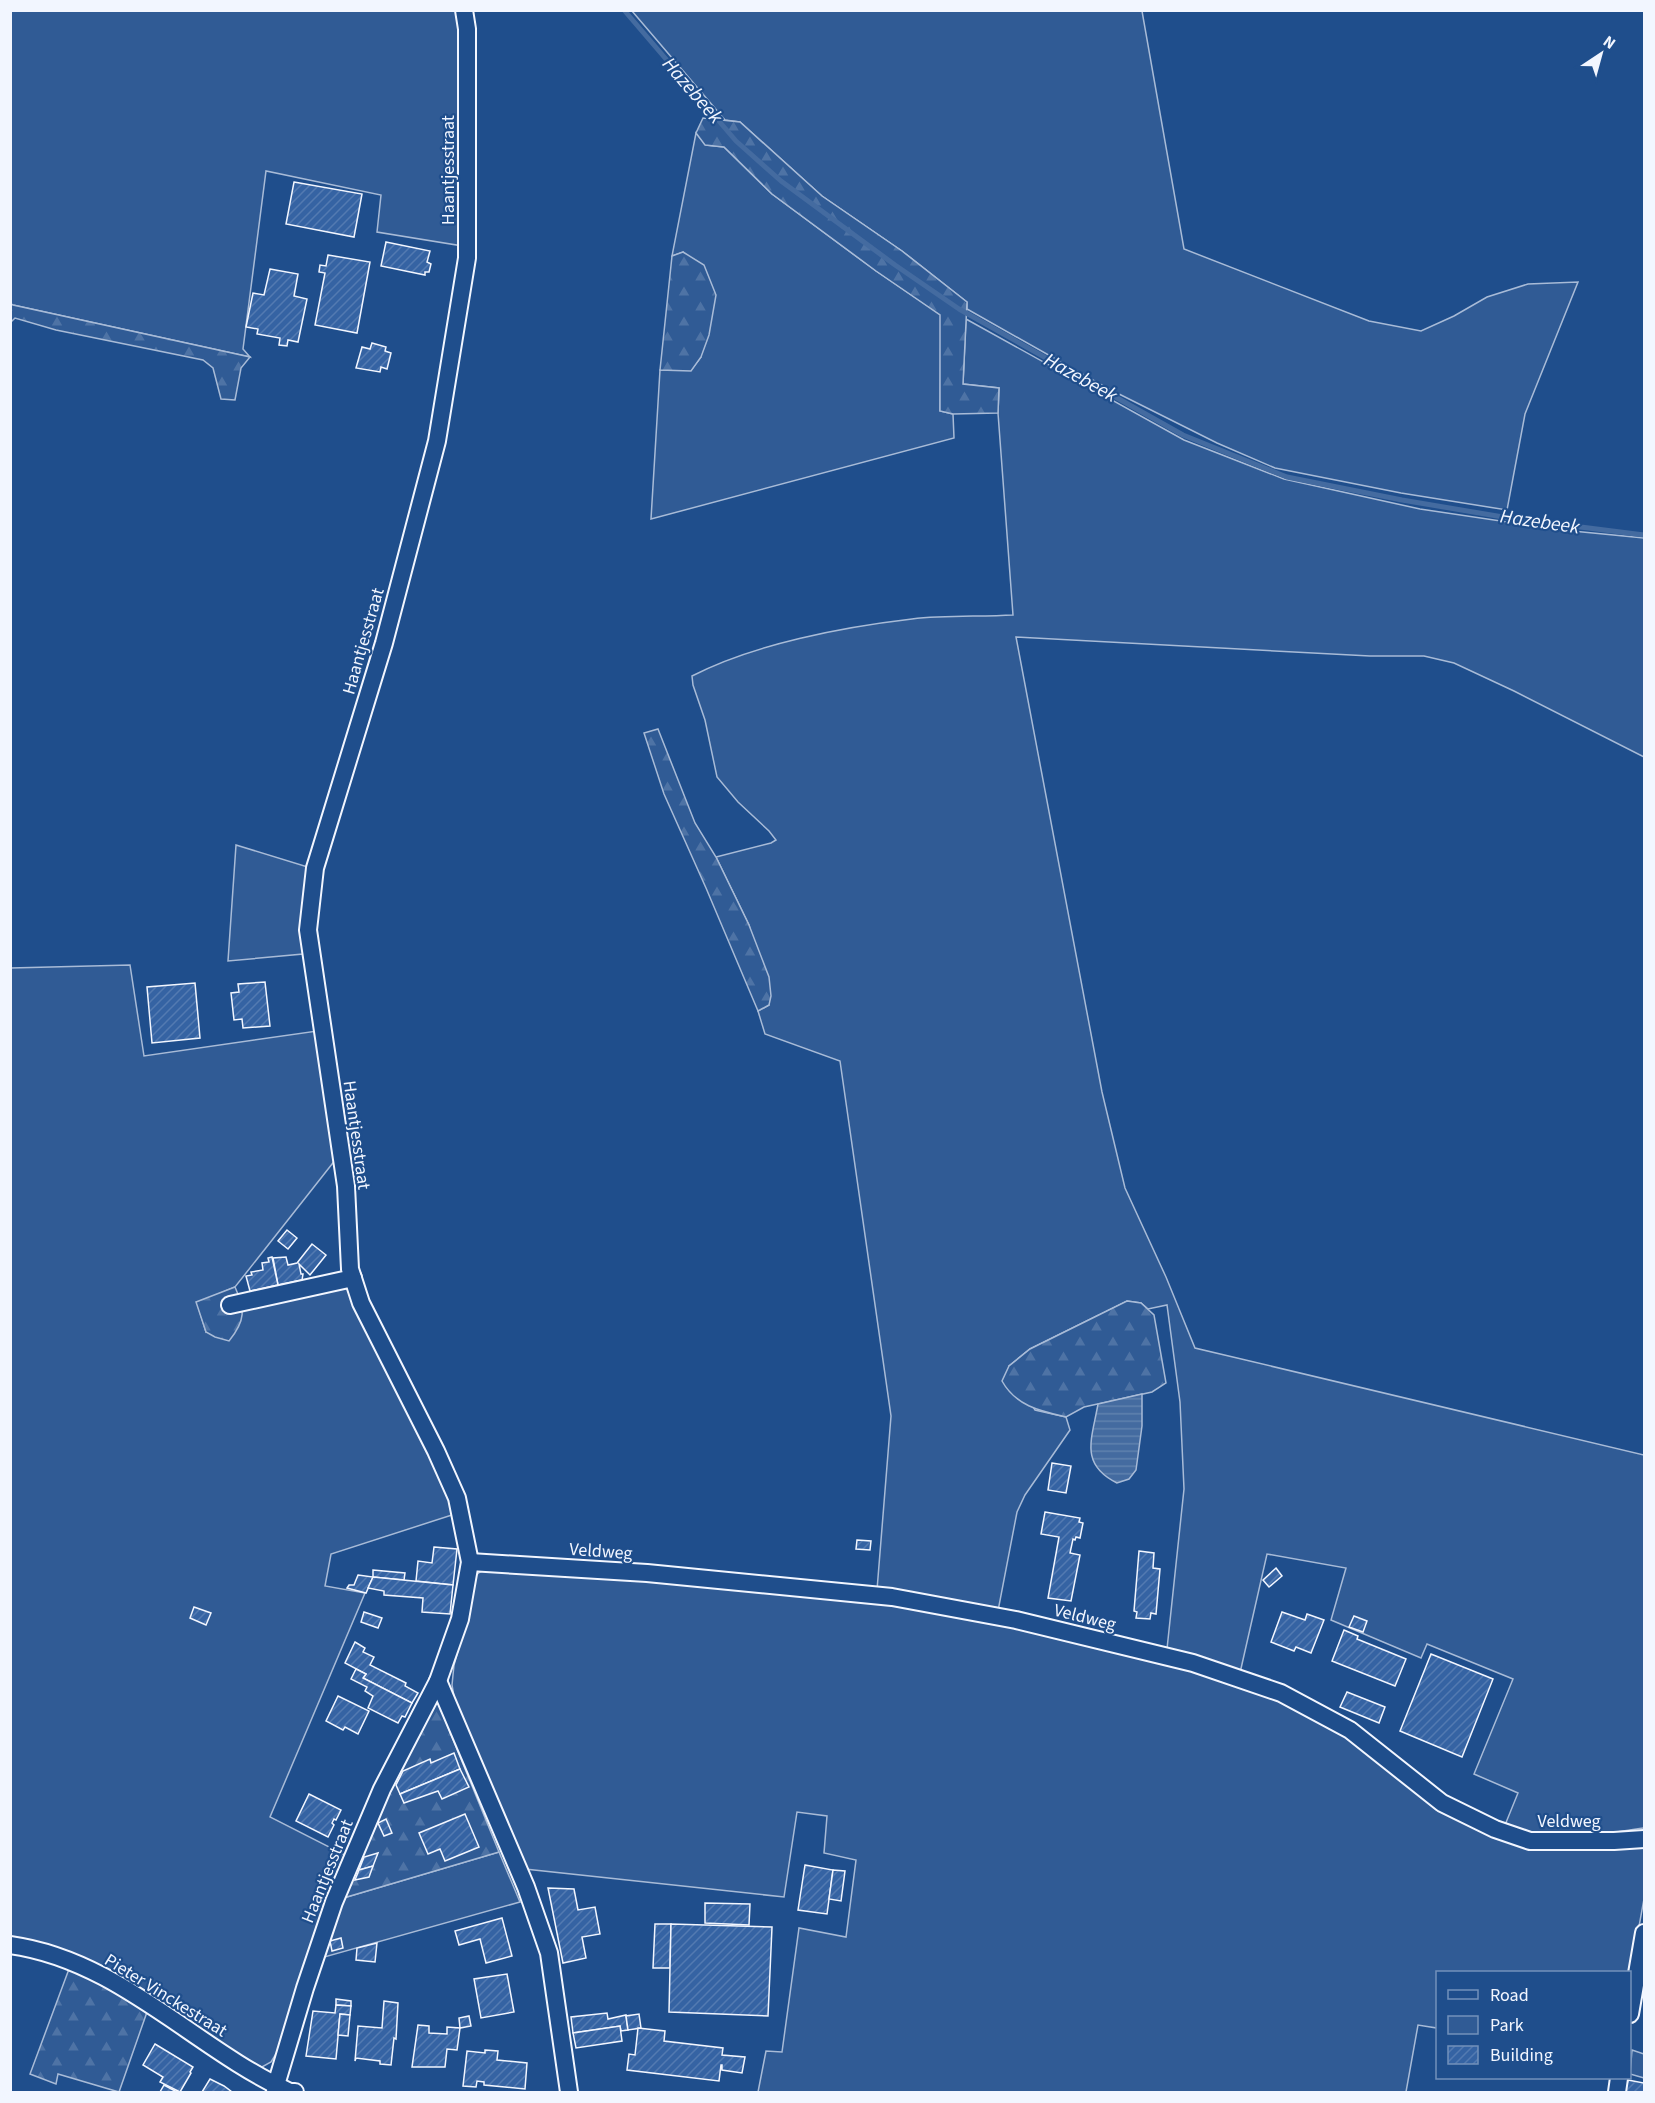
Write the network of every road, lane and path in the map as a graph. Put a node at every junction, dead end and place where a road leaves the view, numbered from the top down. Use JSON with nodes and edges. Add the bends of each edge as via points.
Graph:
{"nodes":[{"id":1,"x":464,"y":10,"type":"edge"},
{"id":2,"x":353,"y":1278,"type":"junction"},
{"id":3,"x":230,"y":1305,"type":"dead end"},
{"id":4,"x":470,"y":1562,"type":"junction"},
{"id":5,"x":438,"y":1681,"type":"junction"},
{"id":6,"x":1644,"y":1839,"type":"edge"},
{"id":7,"x":1644,"y":1933,"type":"edge"},
{"id":8,"x":10,"y":1945,"type":"edge"},
{"id":9,"x":1631,"y":2003,"type":"edge"},
{"id":10,"x":275,"y":2089,"type":"edge"},
{"id":11,"x":295,"y":2092,"type":"edge"},
{"id":12,"x":569,"y":2092,"type":"edge"}],
"edges":[{"from":1,"to":2,"type":"street","name":"Haantjesstraat","via":[[467,258],[460,308],[437,441],[384,643],[315,868],[308,930],[346,1186]]},
{"from":2,"to":3,"type":"street"},
{"from":2,"to":4,"type":"street","name":"Haantjesstraat","via":[[361,1303],[457,1498]]},
{"from":4,"to":5,"type":"street","name":"Haantjesstraat","via":[[460,1619]]},
{"from":4,"to":6,"type":"street","name":"Veldweg","via":[[892,1597],[1016,1620],[1193,1663],[1281,1693],[1350,1730],[1442,1803],[1495,1829],[1530,1841]]},
{"from":5,"to":10,"type":"street","name":"Haantjesstraat","via":[[382,1789],[334,1902]]},
{"from":5,"to":12,"type":"street","via":[[526,1887],[549,1953]]},
{"from":7,"to":9,"type":"street"},
{"from":8,"to":10,"type":"street","name":"Pieter Vinckestraat","via":[[29,1947],[71,1962],[127,1989]]},
{"from":10,"to":11,"type":"street","name":"Pieter Vinckestraat"}]}
